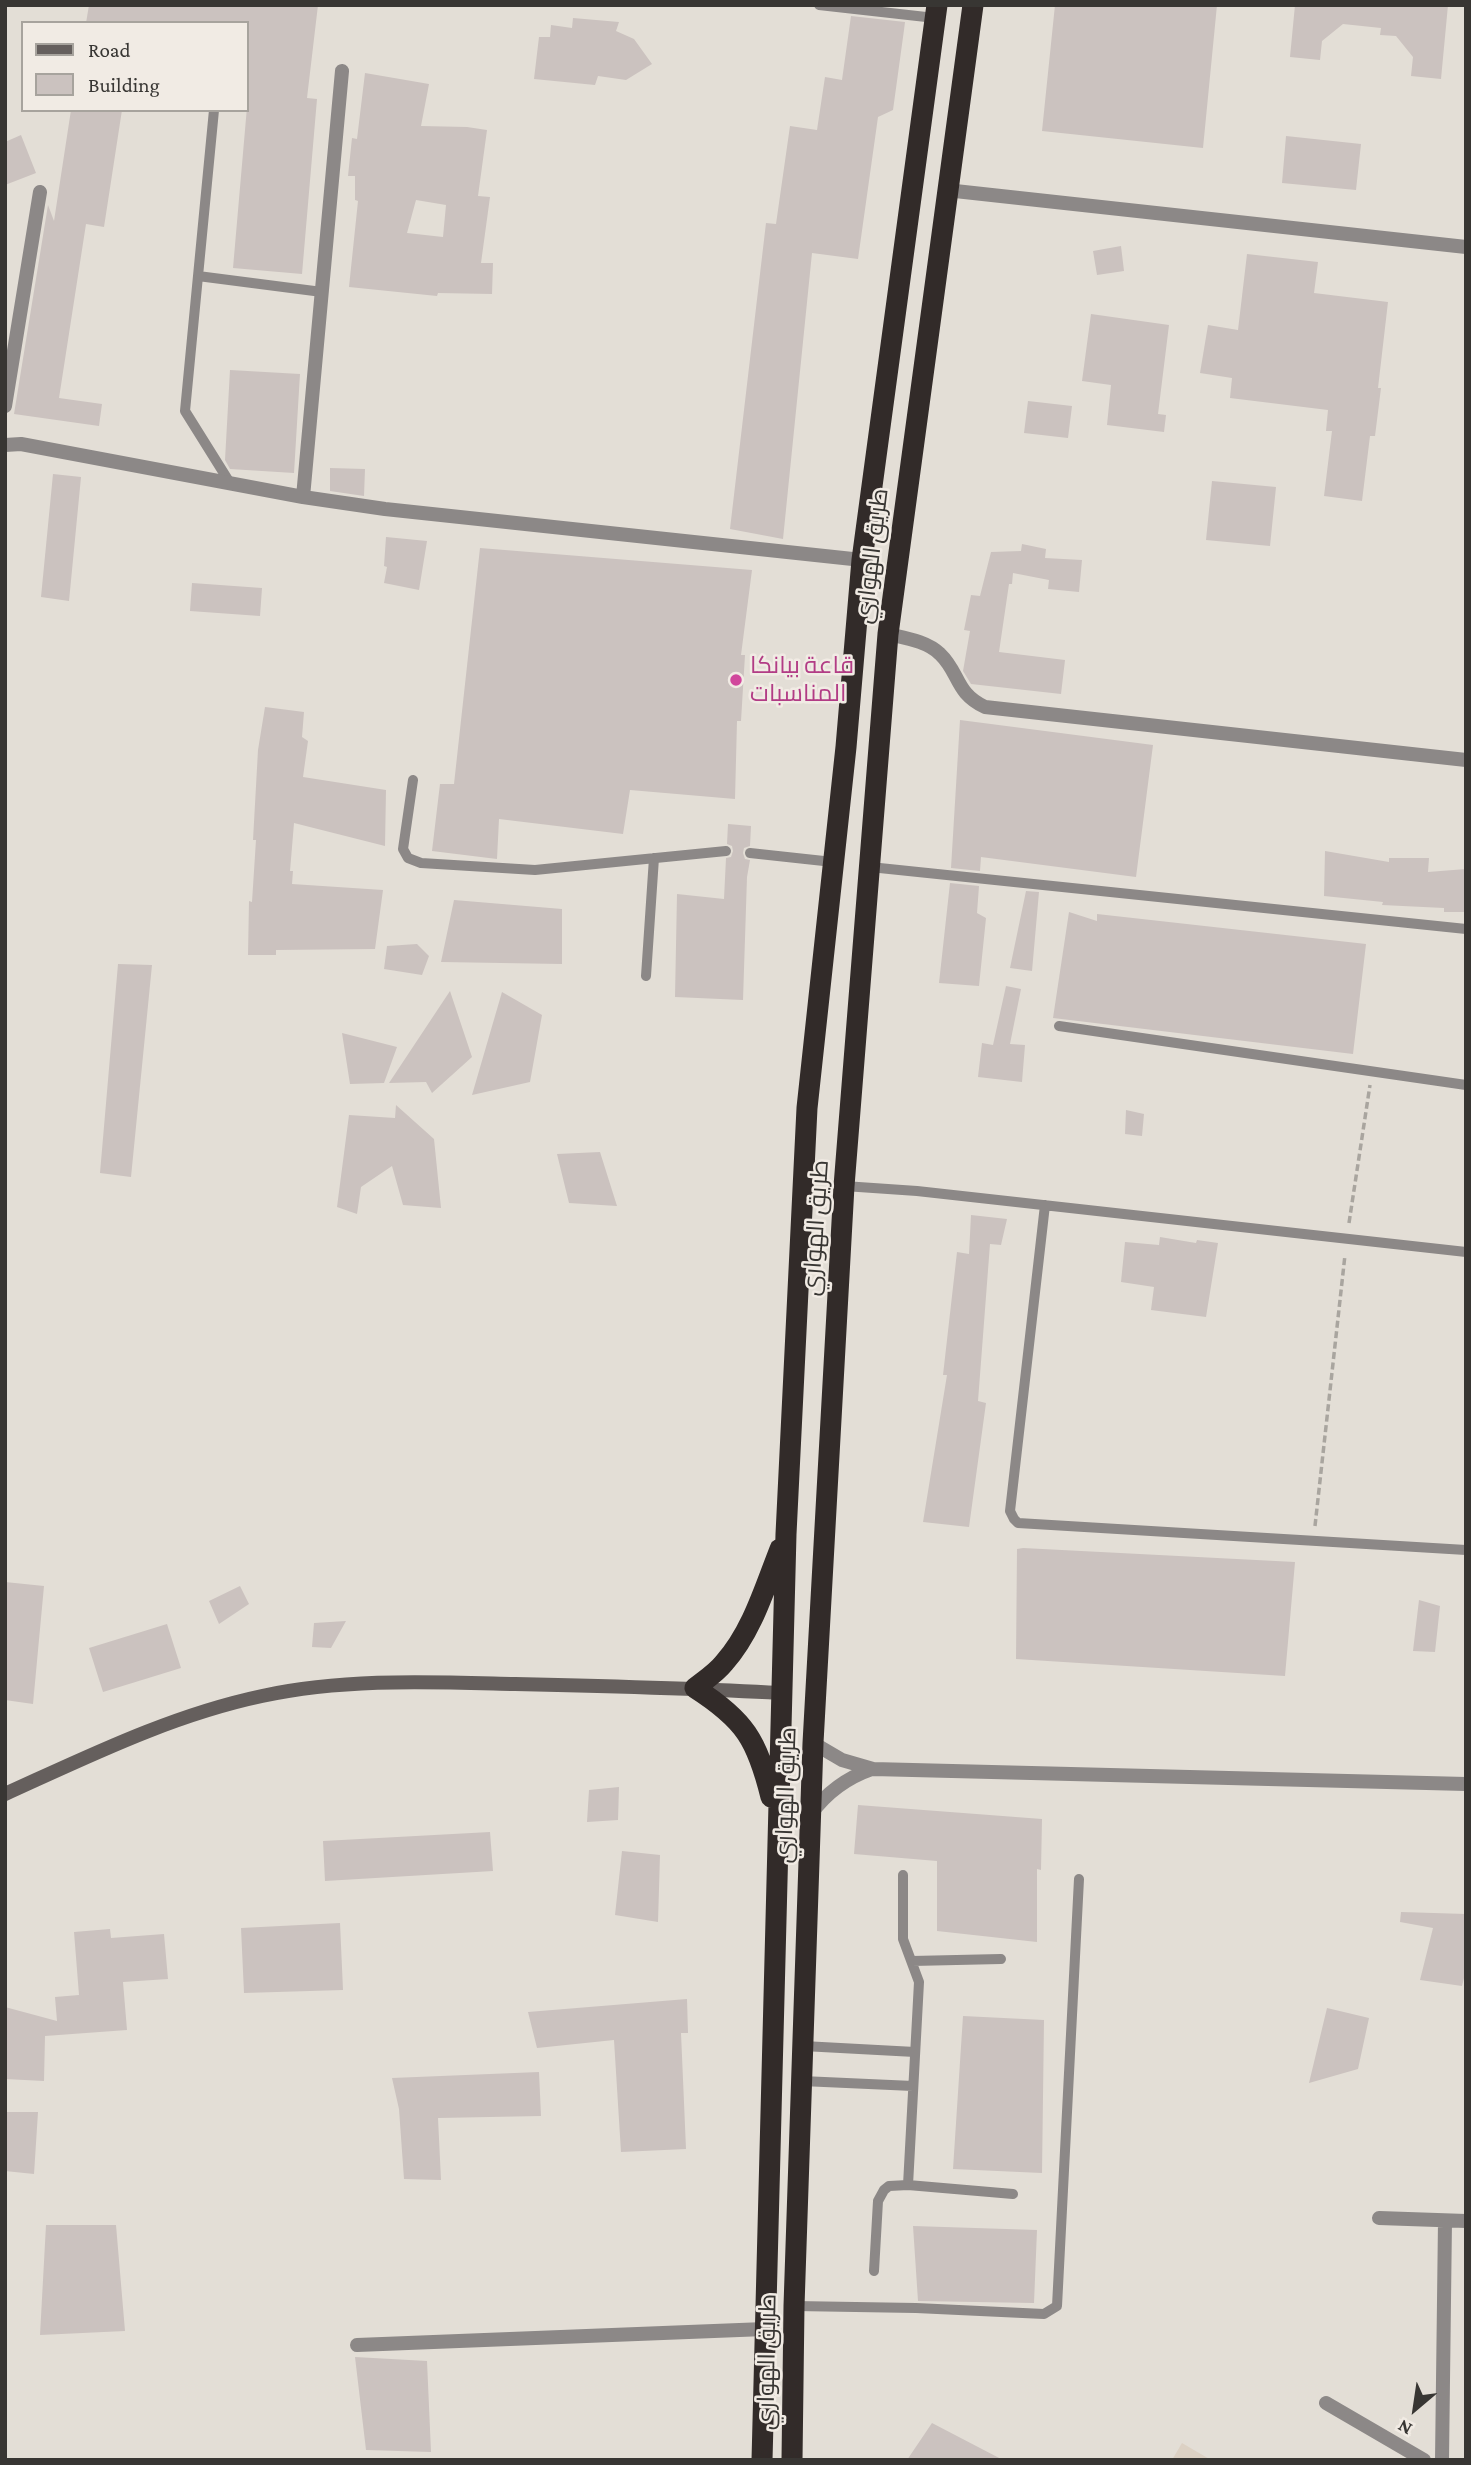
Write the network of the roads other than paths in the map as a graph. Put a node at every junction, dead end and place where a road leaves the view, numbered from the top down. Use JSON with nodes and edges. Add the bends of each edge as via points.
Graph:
{"nodes":[{"id":1,"x":819,"y":5,"type":"edge"},
{"id":2,"x":973,"y":5,"type":"edge"},
{"id":3,"x":936,"y":11,"type":"edge"},
{"id":4,"x":342,"y":71,"type":"dead end"},
{"id":5,"x":214,"y":112,"type":"edge"},
{"id":6,"x":946,"y":190,"type":"junction"},
{"id":7,"x":40,"y":192,"type":"dead end"},
{"id":8,"x":1466,"y":247,"type":"edge"},
{"id":9,"x":198,"y":276,"type":"junction"},
{"id":10,"x":322,"y":292,"type":"junction"},
{"id":11,"x":5,"y":406,"type":"edge"},
{"id":12,"x":5,"y":445,"type":"edge"},
{"id":13,"x":230,"y":483,"type":"junction"},
{"id":14,"x":303,"y":497,"type":"junction"},
{"id":15,"x":863,"y":560,"type":"junction"},
{"id":16,"x":888,"y":634,"type":"junction"},
{"id":17,"x":846,"y":747,"type":"junction"},
{"id":18,"x":880,"y":750,"type":"junction"},
{"id":19,"x":1466,"y":760,"type":"edge"},
{"id":20,"x":413,"y":780,"type":"dead end"},
{"id":21,"x":726,"y":851,"type":"dead end"},
{"id":22,"x":750,"y":853,"type":"dead end"},
{"id":23,"x":654,"y":858,"type":"junction"},
{"id":24,"x":834,"y":862,"type":"junction"},
{"id":25,"x":870,"y":867,"type":"junction"},
{"id":26,"x":1466,"y":929,"type":"edge"},
{"id":27,"x":646,"y":976,"type":"dead end"},
{"id":28,"x":1059,"y":1026,"type":"dead end"},
{"id":29,"x":1466,"y":1085,"type":"edge"},
{"id":30,"x":844,"y":1186,"type":"junction"},
{"id":31,"x":1045,"y":1205,"type":"junction"},
{"id":32,"x":1466,"y":1252,"type":"edge"},
{"id":33,"x":786,"y":1534,"type":"junction"},
{"id":34,"x":1466,"y":1550,"type":"edge"},
{"id":35,"x":695,"y":1689,"type":"junction"},
{"id":36,"x":780,"y":1693,"type":"junction"},
{"id":37,"x":813,"y":1743,"type":"junction"},
{"id":38,"x":873,"y":1769,"type":"junction"},
{"id":39,"x":1466,"y":1784,"type":"edge"},
{"id":40,"x":5,"y":1794,"type":"edge"},
{"id":41,"x":811,"y":1814,"type":"junction"},
{"id":42,"x":777,"y":1823,"type":"junction"},
{"id":43,"x":903,"y":1875,"type":"dead end"},
{"id":44,"x":1079,"y":1879,"type":"dead end"},
{"id":45,"x":1002,"y":1959,"type":"dead end"},
{"id":46,"x":912,"y":1961,"type":"junction"},
{"id":47,"x":803,"y":2046,"type":"junction"},
{"id":48,"x":915,"y":2052,"type":"junction"},
{"id":49,"x":802,"y":2081,"type":"junction"},
{"id":50,"x":913,"y":2086,"type":"junction"},
{"id":51,"x":908,"y":2185,"type":"junction"},
{"id":52,"x":1013,"y":2194,"type":"dead end"},
{"id":53,"x":1379,"y":2218,"type":"dead end"},
{"id":54,"x":1445,"y":2221,"type":"junction"},
{"id":55,"x":1466,"y":2221,"type":"edge"},
{"id":56,"x":874,"y":2270,"type":"dead end"},
{"id":57,"x":794,"y":2306,"type":"junction"},
{"id":58,"x":765,"y":2329,"type":"junction"},
{"id":59,"x":357,"y":2345,"type":"dead end"},
{"id":60,"x":1326,"y":2403,"type":"dead end"},
{"id":61,"x":762,"y":2460,"type":"edge"},
{"id":62,"x":792,"y":2460,"type":"edge"},
{"id":63,"x":1424,"y":2460,"type":"edge"},
{"id":64,"x":1442,"y":2460,"type":"edge"}],
"edges":[{"from":1,"to":3,"type":"lane"},
{"from":2,"to":6,"type":"highway","name":"طريق الهواري"},
{"from":3,"to":15,"type":"highway","name":"طريق الهواري"},
{"from":4,"to":10,"type":"street"},
{"from":5,"to":9,"type":"lane"},
{"from":6,"to":8,"type":"street"},
{"from":6,"to":16,"type":"highway","name":"طريق الهواري"},
{"from":7,"to":11,"type":"street"},
{"from":9,"to":10,"type":"lane"},
{"from":9,"to":13,"type":"lane","via":[[185,411]]},
{"from":10,"to":14,"type":"street"},
{"from":12,"to":13,"type":"street","via":[[21,444]]},
{"from":13,"to":14,"type":"street"},
{"from":14,"to":15,"type":"street"},
{"from":15,"to":17,"type":"highway","name":"طريق الهواري"},
{"from":16,"to":18,"type":"highway","name":"طريق الهواري"},
{"from":16,"to":19,"type":"street","via":[[931,647],[965,695],[985,708]]},
{"from":17,"to":18,"type":"highway"},
{"from":17,"to":24,"type":"highway","name":"طريق الهواري"},
{"from":18,"to":25,"type":"highway","name":"طريق الهواري"},
{"from":20,"to":23,"type":"lane","via":[[403,849],[408,858],[421,863],[535,870]]},
{"from":21,"to":23,"type":"lane"},
{"from":22,"to":24,"type":"lane"},
{"from":23,"to":27,"type":"lane"},
{"from":24,"to":33,"type":"highway","name":"طريق الهواري","via":[[807,1108]]},
{"from":25,"to":26,"type":"lane"},
{"from":25,"to":30,"type":"highway","name":"طريق الهواري"},
{"from":28,"to":29,"type":"lane"},
{"from":30,"to":31,"type":"lane"},
{"from":30,"to":37,"type":"highway","name":"طريق الهواري"},
{"from":31,"to":32,"type":"lane"},
{"from":31,"to":34,"type":"lane","via":[[1010,1511],[1013,1519],[1024,1524]]},
{"from":33,"to":35,"type":"highway","via":[[744,1633],[724,1664]]},
{"from":33,"to":36,"type":"highway","name":"طريق الهواري"},
{"from":35,"to":36,"type":"street"},
{"from":35,"to":40,"type":"street","via":[[397,1681],[307,1688],[251,1698],[176,1720]]},
{"from":35,"to":42,"type":"highway","via":[[723,1707],[750,1738]]},
{"from":36,"to":42,"type":"highway","name":"طريق الهواري"},
{"from":37,"to":38,"type":"street","via":[[842,1760]]},
{"from":37,"to":41,"type":"highway","name":"طريق الهواري"},
{"from":38,"to":39,"type":"street"},
{"from":38,"to":41,"type":"street","via":[[838,1786]]},
{"from":41,"to":47,"type":"highway","name":"طريق الهواري"},
{"from":42,"to":58,"type":"highway","name":"طريق الهواري"},
{"from":43,"to":46,"type":"lane","via":[[903,1939]]},
{"from":44,"to":57,"type":"lane","via":[[1057,2306],[1044,2314]]},
{"from":45,"to":46,"type":"lane"},
{"from":46,"to":48,"type":"lane","via":[[919,1982]]},
{"from":47,"to":48,"type":"lane"},
{"from":47,"to":49,"type":"highway","name":"طريق الهواري"},
{"from":48,"to":50,"type":"lane"},
{"from":49,"to":50,"type":"lane"},
{"from":49,"to":57,"type":"highway","name":"طريق الهواري"},
{"from":50,"to":51,"type":"lane"},
{"from":51,"to":52,"type":"lane"},
{"from":51,"to":56,"type":"lane","via":[[889,2186],[880,2195]]},
{"from":53,"to":54,"type":"street"},
{"from":54,"to":55,"type":"street"},
{"from":54,"to":64,"type":"street"},
{"from":57,"to":62,"type":"highway","name":"طريق الهواري"},
{"from":58,"to":59,"type":"street"},
{"from":58,"to":61,"type":"highway","name":"طريق الهواري"},
{"from":60,"to":63,"type":"street"}]}
